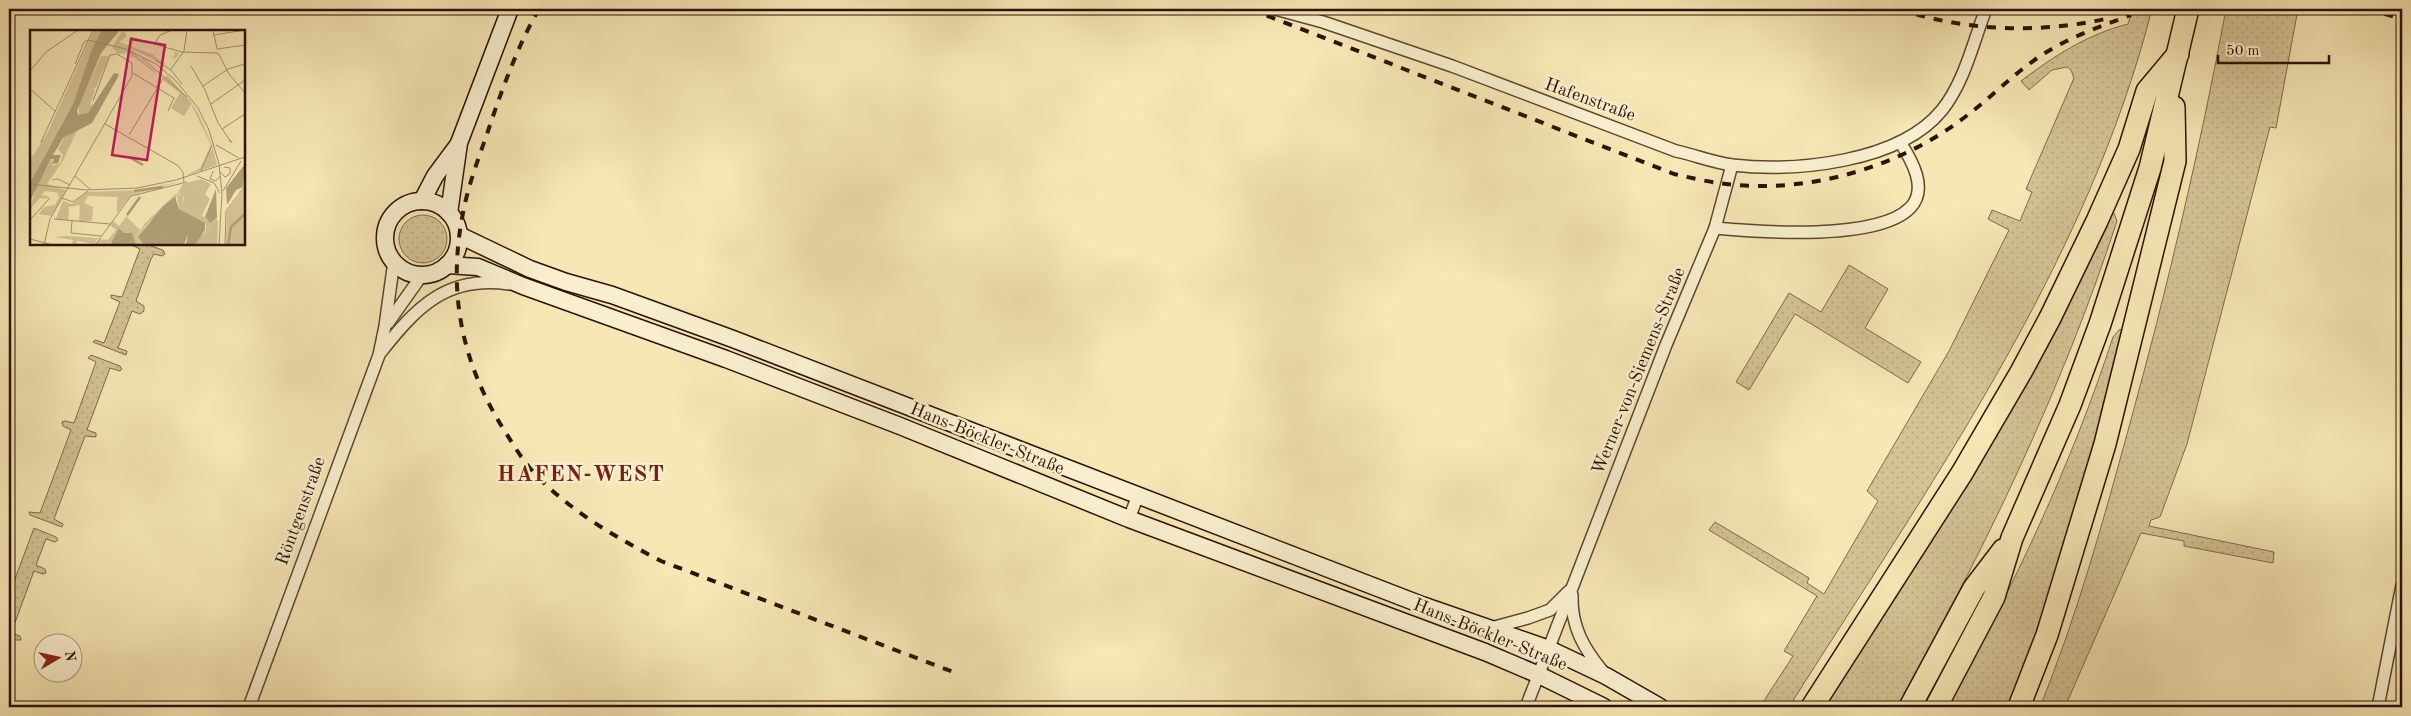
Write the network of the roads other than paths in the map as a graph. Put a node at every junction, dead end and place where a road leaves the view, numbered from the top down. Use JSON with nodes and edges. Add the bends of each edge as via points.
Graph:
{"nodes":[{"id":1,"x":510,"y":9,"type":"edge"},
{"id":2,"x":1275,"y":9,"type":"edge"},
{"id":3,"x":1986,"y":9,"type":"edge"},
{"id":4,"x":2188,"y":9,"type":"edge"},
{"id":5,"x":2178,"y":54,"type":"junction"},
{"id":6,"x":2173,"y":76,"type":"junction"},
{"id":7,"x":1900,"y":142,"type":"junction"},
{"id":8,"x":459,"y":143,"type":"junction"},
{"id":9,"x":1732,"y":165,"type":"junction"},
{"id":10,"x":422,"y":201,"type":"junction"},
{"id":11,"x":449,"y":213,"type":"junction"},
{"id":12,"x":1715,"y":228,"type":"junction"},
{"id":13,"x":460,"y":235,"type":"junction"},
{"id":14,"x":394,"y":261,"type":"junction"},
{"id":15,"x":447,"y":264,"type":"junction"},
{"id":16,"x":422,"y":275,"type":"junction"},
{"id":17,"x":523,"y":286,"type":"junction"},
{"id":18,"x":640,"y":305,"type":"junction"},
{"id":19,"x":385,"y":326,"type":"junction"},
{"id":20,"x":632,"y":326,"type":"junction"},
{"id":21,"x":733,"y":339,"type":"junction"},
{"id":22,"x":378,"y":355,"type":"junction"},
{"id":23,"x":726,"y":360,"type":"junction"},
{"id":24,"x":837,"y":378,"type":"junction"},
{"id":25,"x":829,"y":399,"type":"junction"},
{"id":26,"x":1138,"y":495,"type":"junction"},
{"id":27,"x":1129,"y":519,"type":"junction"},
{"id":28,"x":2012,"y":538,"type":"junction"},
{"id":29,"x":1367,"y":583,"type":"junction"},
{"id":30,"x":2402,"y":585,"type":"edge"},
{"id":31,"x":1572,"y":588,"type":"junction"},
{"id":32,"x":1359,"y":605,"type":"junction"},
{"id":33,"x":1490,"y":628,"type":"junction"},
{"id":34,"x":1549,"y":649,"type":"junction"},
{"id":35,"x":1539,"y":674,"type":"junction"},
{"id":36,"x":1606,"y":676,"type":"junction"},
{"id":37,"x":249,"y":707,"type":"edge"},
{"id":38,"x":1526,"y":707,"type":"edge"},
{"id":39,"x":1604,"y":707,"type":"edge"},
{"id":40,"x":1660,"y":707,"type":"edge"},
{"id":41,"x":1812,"y":707,"type":"edge"},
{"id":42,"x":1910,"y":707,"type":"edge"},
{"id":43,"x":1936,"y":707,"type":"edge"},
{"id":44,"x":2020,"y":707,"type":"edge"},
{"id":45,"x":2378,"y":707,"type":"edge"}],
"edges":[{"from":1,"to":8,"type":"street"},
{"from":2,"to":9,"type":"street","name":"Hafenstraße","via":[[1452,66],[1676,151]]},
{"from":3,"to":7,"type":"street","name":"Hafenstraße","via":[[1951,97],[1931,122]]},
{"from":4,"to":5,"type":"highway"},
{"from":5,"to":6,"type":"highway"},
{"from":5,"to":41,"type":"highway","via":[[2147,91],[2129,149],[2097,221],[2021,372],[1962,473]]},
{"from":6,"to":28,"type":"highway","via":[[2150,168],[2100,324],[2070,405]]},
{"from":6,"to":44,"type":"highway","via":[[2173,171],[2105,444],[2047,635]]},
{"from":7,"to":9,"type":"street","name":"Hafenstraße","via":[[1831,162]]},
{"from":7,"to":12,"type":"street","via":[[1913,164],[1918,181],[1911,208],[1901,215],[1844,230],[1770,233]]},
{"from":8,"to":10,"type":"street"},
{"from":8,"to":11,"type":"street"},
{"from":9,"to":12,"type":"street","name":"Werner-von-Siemens-Straße"},
{"from":10,"to":11,"type":"street","via":[[437,204]]},
{"from":10,"to":14,"type":"street","via":[[412,202],[392,216],[385,238]]},
{"from":11,"to":13,"type":"street"},
{"from":12,"to":31,"type":"street","name":"Werner-von-Siemens-Straße"},
{"from":13,"to":15,"type":"street","via":[[455,255]]},
{"from":13,"to":18,"type":"street","name":"Hans-Böckler-Straße","via":[[530,269]]},
{"from":14,"to":16,"type":"street","via":[[402,268]]},
{"from":14,"to":19,"type":"street","name":"Röntgenstraße"},
{"from":15,"to":16,"type":"street","via":[[437,272]]},
{"from":15,"to":17,"type":"street","name":"Hans-Böckler-Straße","via":[[478,267]]},
{"from":16,"to":19,"type":"street","name":"Röntgenstraße"},
{"from":17,"to":20,"type":"street","name":"Hans-Böckler-Straße"},
{"from":17,"to":22,"type":"street","via":[[498,282],[443,292],[408,318]]},
{"from":18,"to":20,"type":"street"},
{"from":18,"to":21,"type":"street","name":"Hans-Böckler-Straße"},
{"from":19,"to":22,"type":"street","name":"Röntgenstraße"},
{"from":20,"to":23,"type":"street","name":"Hans-Böckler-Straße"},
{"from":21,"to":23,"type":"street"},
{"from":21,"to":24,"type":"street","name":"Hans-Böckler-Straße"},
{"from":22,"to":37,"type":"street","name":"Röntgenstraße"},
{"from":23,"to":25,"type":"street","name":"Hans-Böckler-Straße"},
{"from":24,"to":25,"type":"street"},
{"from":24,"to":26,"type":"street","name":"Hans-Böckler-Straße"},
{"from":25,"to":27,"type":"street","name":"Hans-Böckler-Straße"},
{"from":26,"to":27,"type":"street"},
{"from":26,"to":29,"type":"street","name":"Hans-Böckler-Straße"},
{"from":27,"to":32,"type":"street","name":"Hans-Böckler-Straße"},
{"from":28,"to":42,"type":"highway","via":[[1974,588]]},
{"from":28,"to":43,"type":"highway","via":[[1994,597]]},
{"from":29,"to":32,"type":"street"},
{"from":29,"to":33,"type":"street","name":"Hans-Böckler-Straße"},
{"from":30,"to":45,"type":"street"},
{"from":31,"to":33,"type":"street","name":"Werner-von-Siemens-Straße","via":[[1550,610]]},
{"from":31,"to":34,"type":"street","name":"Werner-von-Siemens-Straße"},
{"from":31,"to":36,"type":"street","name":"Hans-Böckler-Straße","via":[[1575,625],[1588,654]]},
{"from":32,"to":35,"type":"street","name":"Hans-Böckler-Straße"},
{"from":33,"to":34,"type":"street","name":"Hans-Böckler-Straße"},
{"from":34,"to":35,"type":"street","name":"Werner-von-Siemens-Straße"},
{"from":34,"to":36,"type":"street","name":"Hans-Böckler-Straße"},
{"from":35,"to":38,"type":"street","name":"Werner-von-Siemens-Straße"},
{"from":35,"to":39,"type":"street","name":"Hans-Böckler-Straße"},
{"from":36,"to":40,"type":"street","name":"Hans-Böckler-Straße"}]}
